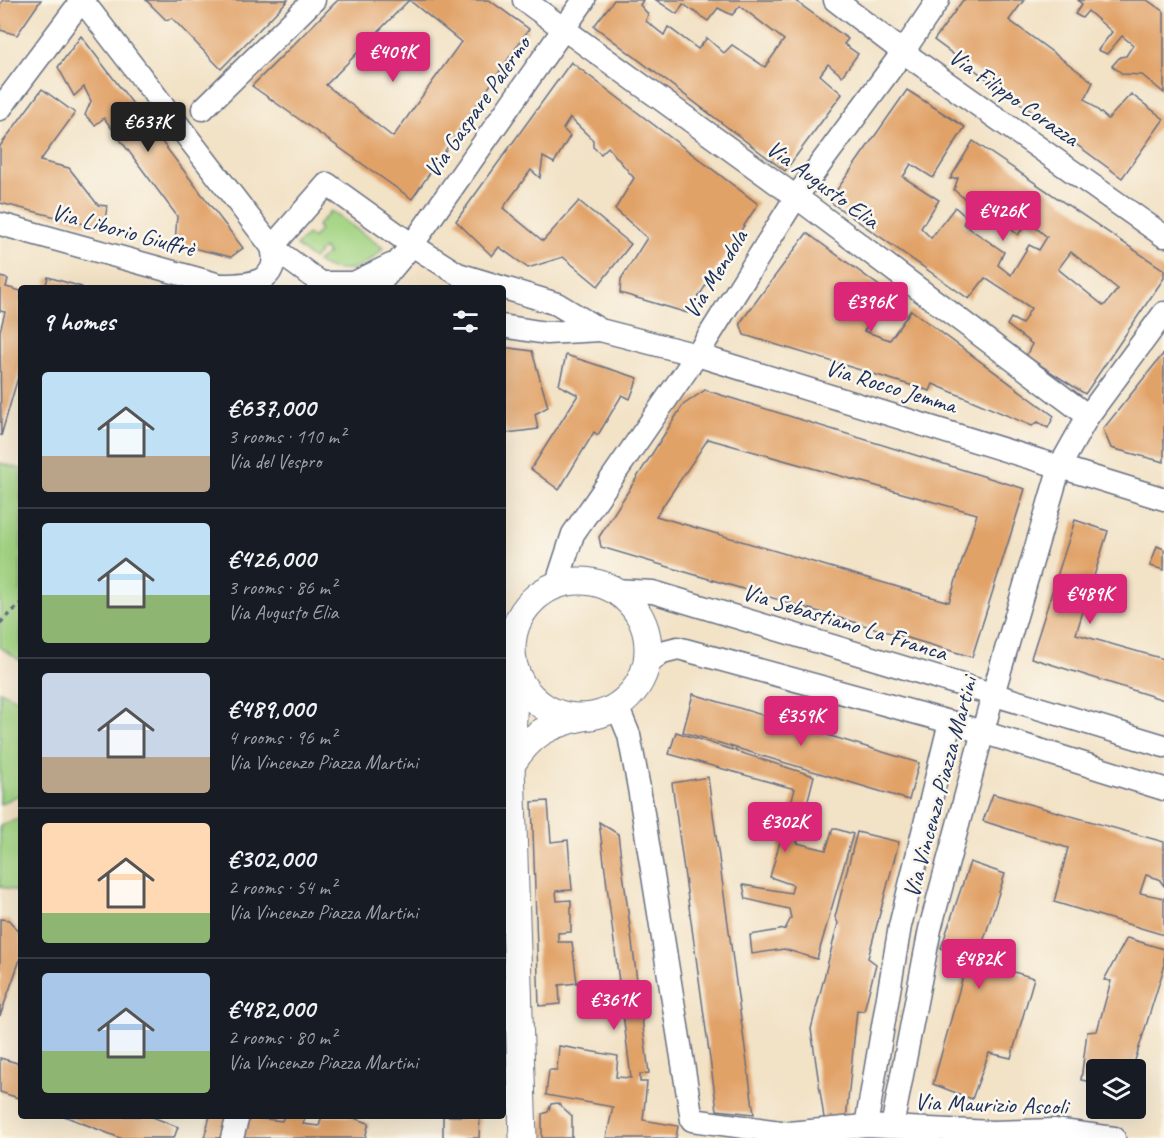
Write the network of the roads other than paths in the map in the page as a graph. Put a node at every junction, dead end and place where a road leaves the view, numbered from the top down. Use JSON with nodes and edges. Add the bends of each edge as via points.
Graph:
{"nodes":[{"id":1,"x":82,"y":0,"type":"edge"},
{"id":2,"x":314,"y":0,"type":"edge"},
{"id":3,"x":524,"y":0,"type":"edge"},
{"id":4,"x":584,"y":0,"type":"edge"},
{"id":5,"x":835,"y":0,"type":"edge"},
{"id":6,"x":938,"y":0,"type":"edge"},
{"id":7,"x":565,"y":30,"type":"junction"},
{"id":8,"x":903,"y":52,"type":"junction"},
{"id":9,"x":0,"y":109,"type":"edge"},
{"id":10,"x":203,"y":109,"type":"dead end"},
{"id":11,"x":796,"y":197,"type":"junction"},
{"id":12,"x":0,"y":224,"type":"edge"},
{"id":13,"x":1164,"y":236,"type":"edge"},
{"id":14,"x":272,"y":247,"type":"junction"},
{"id":15,"x":406,"y":252,"type":"junction"},
{"id":16,"x":222,"y":285,"type":"edge"},
{"id":17,"x":245,"y":285,"type":"edge"},
{"id":18,"x":322,"y":285,"type":"edge"},
{"id":19,"x":333,"y":285,"type":"edge"},
{"id":20,"x":378,"y":285,"type":"edge"},
{"id":21,"x":494,"y":285,"type":"edge"},
{"id":22,"x":506,"y":289,"type":"edge"},
{"id":23,"x":1164,"y":313,"type":"edge"},
{"id":24,"x":506,"y":327,"type":"edge"},
{"id":25,"x":600,"y":330,"type":"junction"},
{"id":26,"x":697,"y":355,"type":"junction"},
{"id":27,"x":1088,"y":416,"type":"junction"},
{"id":28,"x":1060,"y":466,"type":"junction"},
{"id":29,"x":1164,"y":499,"type":"edge"},
{"id":30,"x":556,"y":586,"type":"junction"},
{"id":31,"x":613,"y":590,"type":"junction"},
{"id":32,"x":509,"y":662,"type":"edge"},
{"id":33,"x":646,"y":664,"type":"junction"},
{"id":34,"x":993,"y":694,"type":"junction"},
{"id":35,"x":617,"y":705,"type":"junction"},
{"id":36,"x":584,"y":717,"type":"junction"},
{"id":37,"x":950,"y":722,"type":"junction"},
{"id":38,"x":984,"y":733,"type":"junction"},
{"id":39,"x":1164,"y":746,"type":"edge"},
{"id":40,"x":511,"y":765,"type":"junction"},
{"id":41,"x":1164,"y":789,"type":"edge"},
{"id":42,"x":237,"y":1119,"type":"edge"},
{"id":43,"x":866,"y":1126,"type":"junction"},
{"id":44,"x":891,"y":1127,"type":"junction"},
{"id":45,"x":232,"y":1138,"type":"edge"},
{"id":46,"x":523,"y":1138,"type":"edge"},
{"id":47,"x":1114,"y":1138,"type":"edge"}],
"edges":[{"from":1,"to":9,"type":"street"},
{"from":1,"to":14,"type":"street"},
{"from":2,"to":10,"type":"street"},
{"from":3,"to":7,"type":"street","name":"Via Augusto Elia"},
{"from":4,"to":7,"type":"street","name":"Via Gaspare Palermo"},
{"from":5,"to":8,"type":"street","name":"Via Filippo Corazza"},
{"from":6,"to":8,"type":"street","name":"Via Mendola"},
{"from":7,"to":11,"type":"street","name":"Via Augusto Elia"},
{"from":7,"to":15,"type":"street","name":"Via Gaspare Palermo"},
{"from":8,"to":11,"type":"street","name":"Via Mendola"},
{"from":8,"to":13,"type":"street","name":"Via Filippo Corazza"},
{"from":11,"to":26,"type":"street","name":"Via Mendola"},
{"from":11,"to":27,"type":"street","name":"Via Augusto Elia"},
{"from":12,"to":16,"type":"street","name":"Via Liborio Giuffrè"},
{"from":14,"to":15,"type":"street","name":"Via Rocco Jemma","via":[[327,183]]},
{"from":14,"to":17,"type":"street","name":"Via Liborio Giuffrè","via":[[276,261],[270,273]]},
{"from":14,"to":18,"type":"street"},
{"from":15,"to":19,"type":"street","via":[[354,283]]},
{"from":15,"to":20,"type":"street","name":"Via Gaspare Palermo"},
{"from":15,"to":21,"type":"street","name":"Via Rocco Jemma"},
{"from":22,"to":25,"type":"street","name":"Via Rocco Jemma","via":[[557,304]]},
{"from":23,"to":27,"type":"street","name":"Via Vincenzo Piazza Martini"},
{"from":24,"to":25,"type":"street","name":"Via Rocco Jemma","via":[[546,333]]},
{"from":25,"to":26,"type":"street","name":"Via Rocco Jemma"},
{"from":26,"to":28,"type":"street","name":"Via Rocco Jemma"},
{"from":26,"to":30,"type":"street","name":"Via Mendola","via":[[573,534]]},
{"from":27,"to":28,"type":"street","name":"Via Vincenzo Piazza Martini"},
{"from":28,"to":29,"type":"street","name":"Via Rocco Jemma"},
{"from":28,"to":34,"type":"street","name":"Via Vincenzo Piazza Martini"},
{"from":30,"to":31,"type":"street","via":[[591,582]]},
{"from":30,"to":32,"type":"street","via":[[534,600],[519,620]]},
{"from":31,"to":33,"type":"street","via":[[625,598],[642,621]]},
{"from":31,"to":34,"type":"street","name":"Via Sebastiano La Franca","via":[[653,592]]},
{"from":32,"to":36,"type":"street","via":[[525,689],[542,705],[562,714]]},
{"from":32,"to":40,"type":"street"},
{"from":33,"to":35,"type":"street","via":[[636,688]]},
{"from":33,"to":37,"type":"street","via":[[662,652],[678,648]]},
{"from":34,"to":38,"type":"street","name":"Via Vincenzo Piazza Martini"},
{"from":34,"to":39,"type":"street","name":"Via Sebastiano La Franca"},
{"from":35,"to":36,"type":"street"},
{"from":35,"to":43,"type":"street","name":"Via Maurizio Ascoli","via":[[631,746],[692,1120],[788,1133]]},
{"from":36,"to":40,"type":"street","via":[[530,738]]},
{"from":37,"to":38,"type":"street"},
{"from":37,"to":43,"type":"street","name":"Via Vincenzo Piazza Martini","via":[[900,926]]},
{"from":38,"to":41,"type":"street"},
{"from":38,"to":44,"type":"street","name":"Via Vincenzo Piazza Martini","via":[[930,929]]},
{"from":40,"to":46,"type":"street"},
{"from":42,"to":45,"type":"street"},
{"from":43,"to":44,"type":"street","name":"Via Maurizio Ascoli"},
{"from":44,"to":47,"type":"street","name":"Via Maurizio Ascoli","via":[[1054,1131]]}]}
